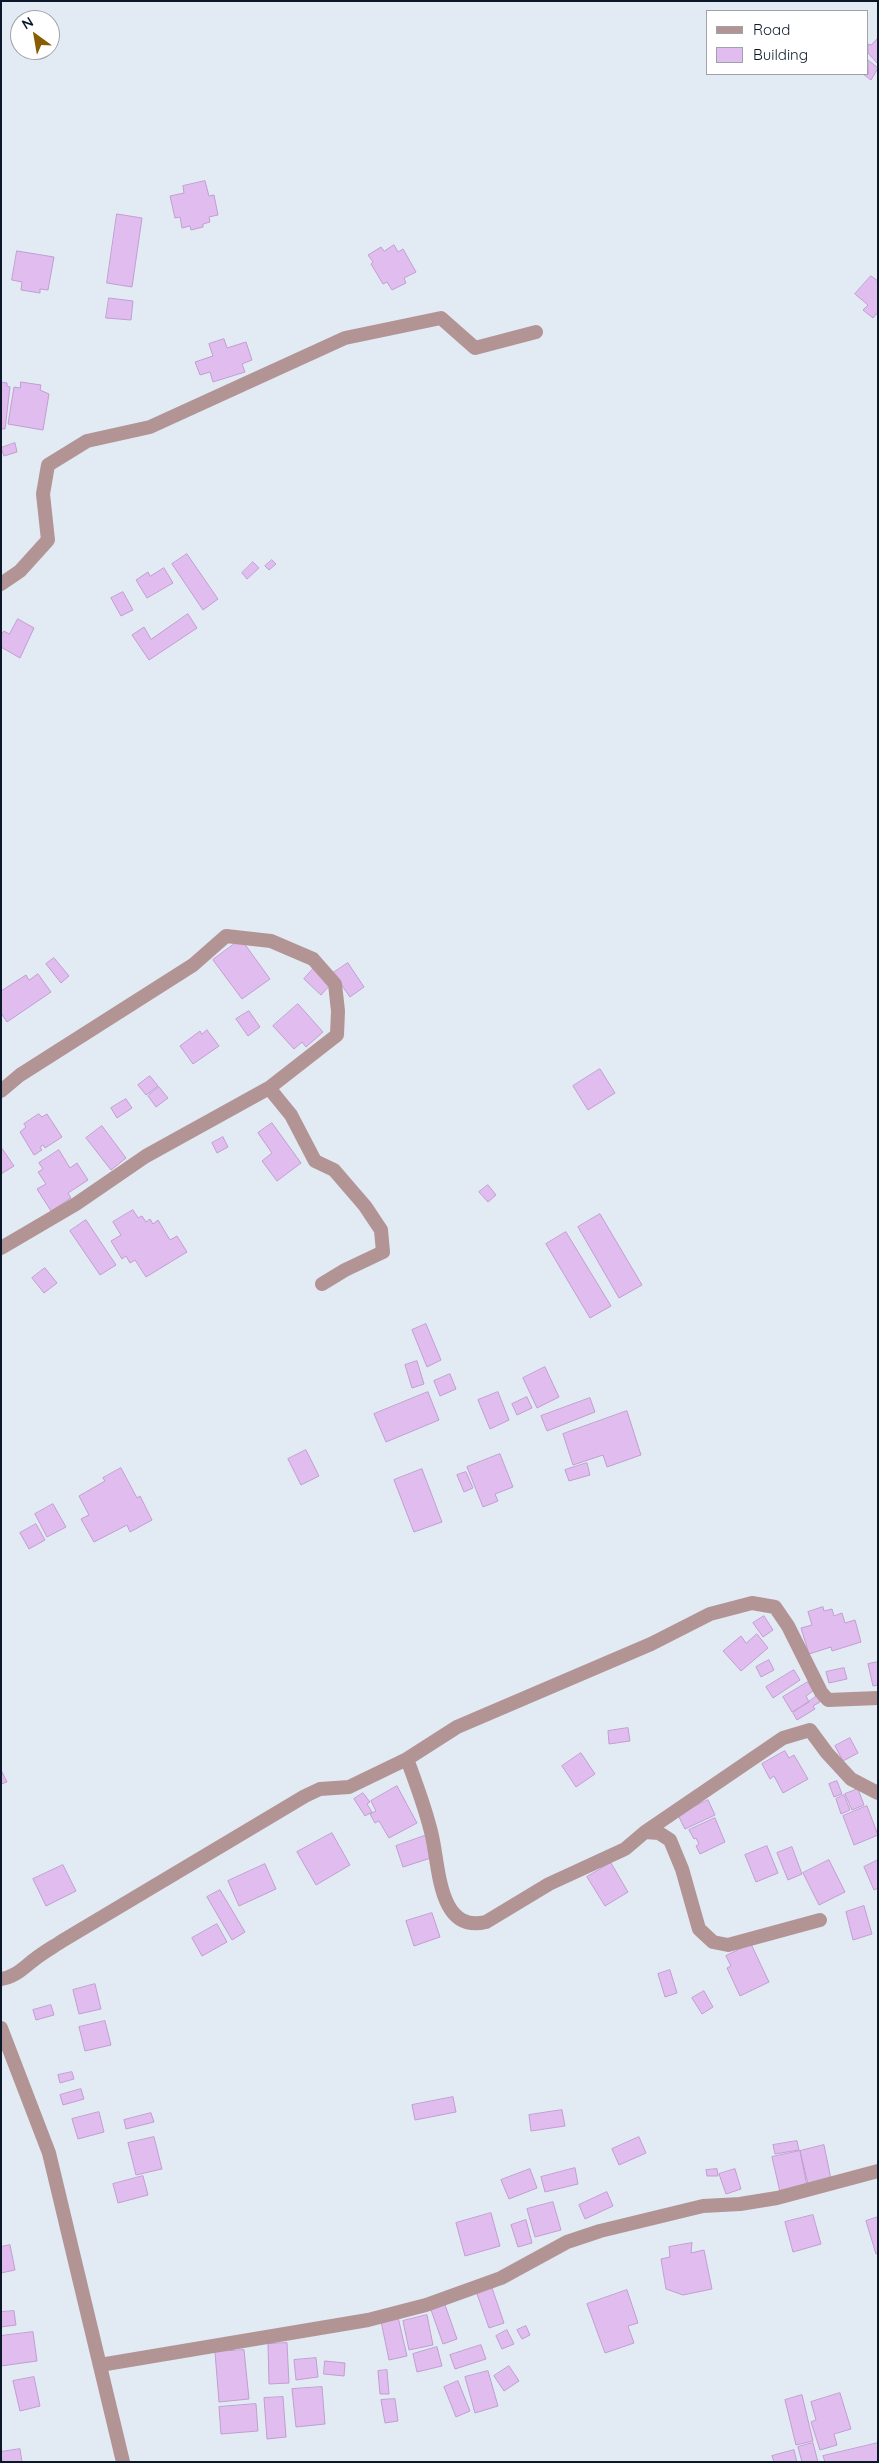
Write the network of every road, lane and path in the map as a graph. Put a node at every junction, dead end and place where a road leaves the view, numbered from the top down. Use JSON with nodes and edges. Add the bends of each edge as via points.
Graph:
{"nodes":[{"id":1,"x":536,"y":332,"type":"dead end"},
{"id":2,"x":1,"y":584,"type":"edge"},
{"id":3,"x":269,"y":1088,"type":"junction"},
{"id":4,"x":1,"y":1091,"type":"edge"},
{"id":5,"x":1,"y":1248,"type":"edge"},
{"id":6,"x":322,"y":1284,"type":"dead end"},
{"id":7,"x":878,"y":1698,"type":"edge"},
{"id":8,"x":407,"y":1758,"type":"junction"},
{"id":9,"x":878,"y":1793,"type":"edge"},
{"id":10,"x":645,"y":1832,"type":"junction"},
{"id":11,"x":820,"y":1920,"type":"dead end"},
{"id":12,"x":1,"y":1979,"type":"edge"},
{"id":13,"x":1,"y":2028,"type":"edge"},
{"id":14,"x":878,"y":2171,"type":"edge"},
{"id":15,"x":100,"y":2365,"type":"junction"},
{"id":16,"x":123,"y":2462,"type":"edge"}],
"edges":[{"from":1,"to":2,"type":"street","via":[[475,348],[441,318],[345,338],[150,427],[87,441],[48,465],[43,494],[48,540],[20,571]]},
{"from":3,"to":4,"type":"street","via":[[337,1035],[335,984],[313,959],[271,941],[226,936],[193,965],[20,1075]]},
{"from":3,"to":5,"type":"street","via":[[146,1156],[76,1204]]},
{"from":3,"to":6,"type":"street","via":[[291,1115],[315,1161],[334,1170],[381,1230],[383,1252]]},
{"from":7,"to":8,"type":"street","via":[[828,1700],[775,1607],[752,1603],[710,1614],[651,1644],[457,1727]]},
{"from":8,"to":10,"type":"street","via":[[431,1830],[441,1891],[454,1915],[465,1923],[486,1922],[549,1884],[625,1849]]},
{"from":8,"to":12,"type":"street","via":[[349,1787],[320,1789],[305,1796],[62,1941],[9,1978]]},
{"from":9,"to":10,"type":"street","via":[[851,1779],[810,1730],[783,1738]]},
{"from":10,"to":11,"type":"street","via":[[659,1833],[670,1840],[699,1928],[713,1942],[728,1945]]},
{"from":13,"to":15,"type":"street","via":[[49,2153]]},
{"from":14,"to":15,"type":"street","via":[[777,2198],[703,2206],[600,2231],[567,2242],[501,2278],[399,2313]]},
{"from":15,"to":16,"type":"street"}]}
